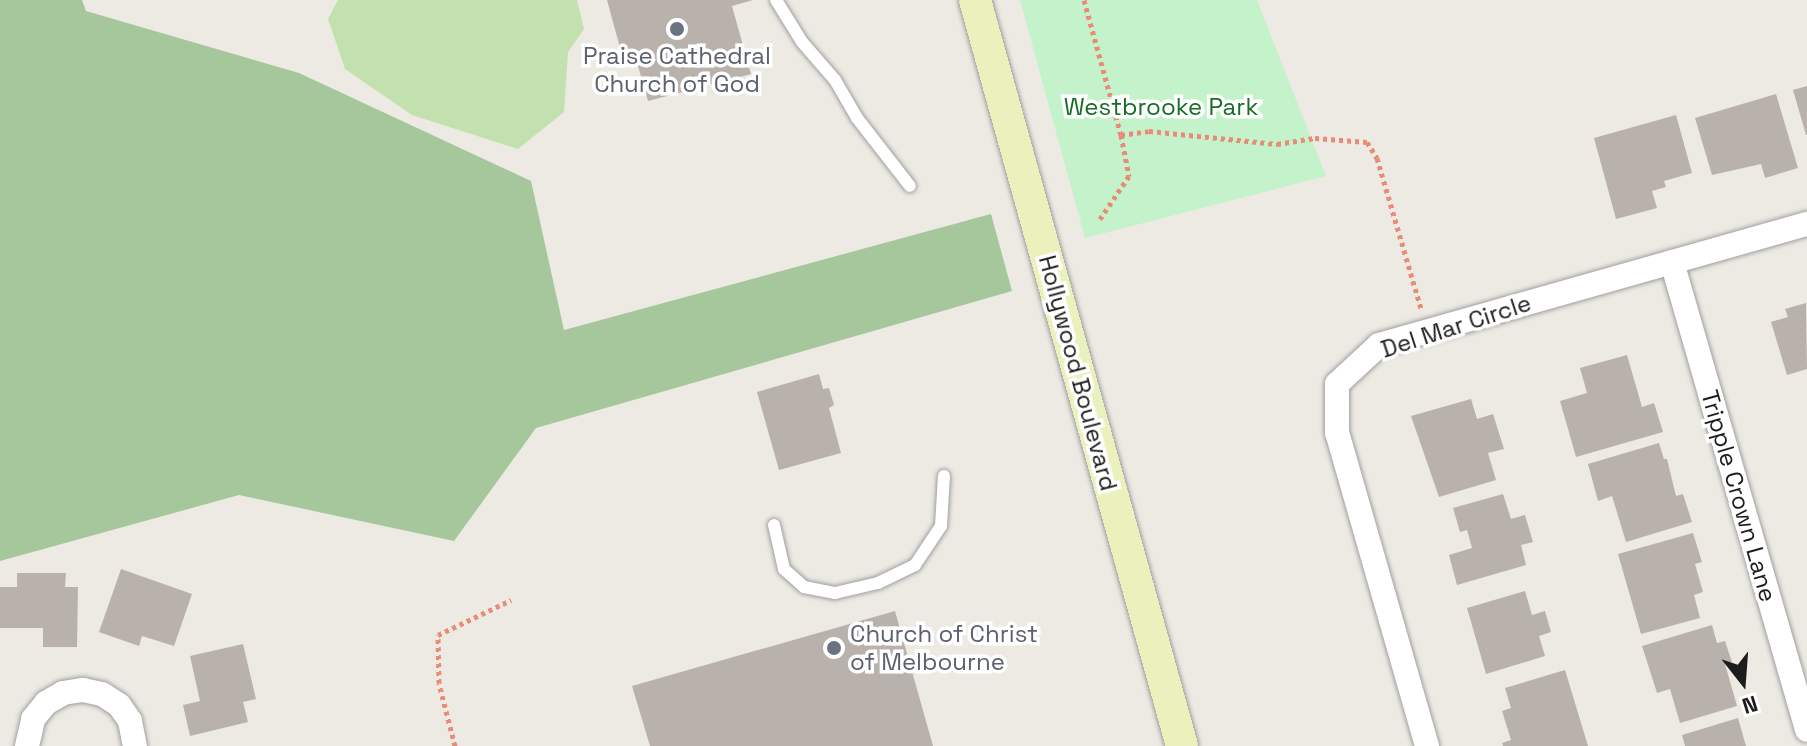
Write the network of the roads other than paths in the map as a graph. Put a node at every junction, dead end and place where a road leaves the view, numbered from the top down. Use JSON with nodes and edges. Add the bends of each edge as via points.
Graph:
{"nodes":[{"id":1,"x":776,"y":0,"type":"edge"},
{"id":2,"x":975,"y":0,"type":"edge"},
{"id":3,"x":910,"y":186,"type":"dead end"},
{"id":4,"x":1807,"y":224,"type":"edge"},
{"id":5,"x":1672,"y":262,"type":"junction"},
{"id":6,"x":944,"y":476,"type":"dead end"},
{"id":7,"x":774,"y":525,"type":"dead end"},
{"id":8,"x":1807,"y":730,"type":"edge"},
{"id":9,"x":27,"y":746,"type":"edge"},
{"id":10,"x":135,"y":746,"type":"edge"},
{"id":11,"x":1182,"y":746,"type":"edge"},
{"id":12,"x":1427,"y":746,"type":"edge"}],
"edges":[{"from":1,"to":3,"type":"lane"},
{"from":2,"to":11,"type":"street","name":"Hollywood Boulevard"},
{"from":4,"to":5,"type":"street","name":"Del Mar Circle"},
{"from":5,"to":8,"type":"street","name":"Tripple Crown Lane"},
{"from":5,"to":12,"type":"street","name":"Del Mar Circle","via":[[1379,345],[1337,384],[1337,433]]},
{"from":6,"to":7,"type":"lane","via":[[941,526],[915,565],[878,583],[835,593],[804,587],[784,569]]},
{"from":9,"to":10,"type":"street","via":[[33,719],[46,703],[83,690],[119,705],[130,721]]}]}
